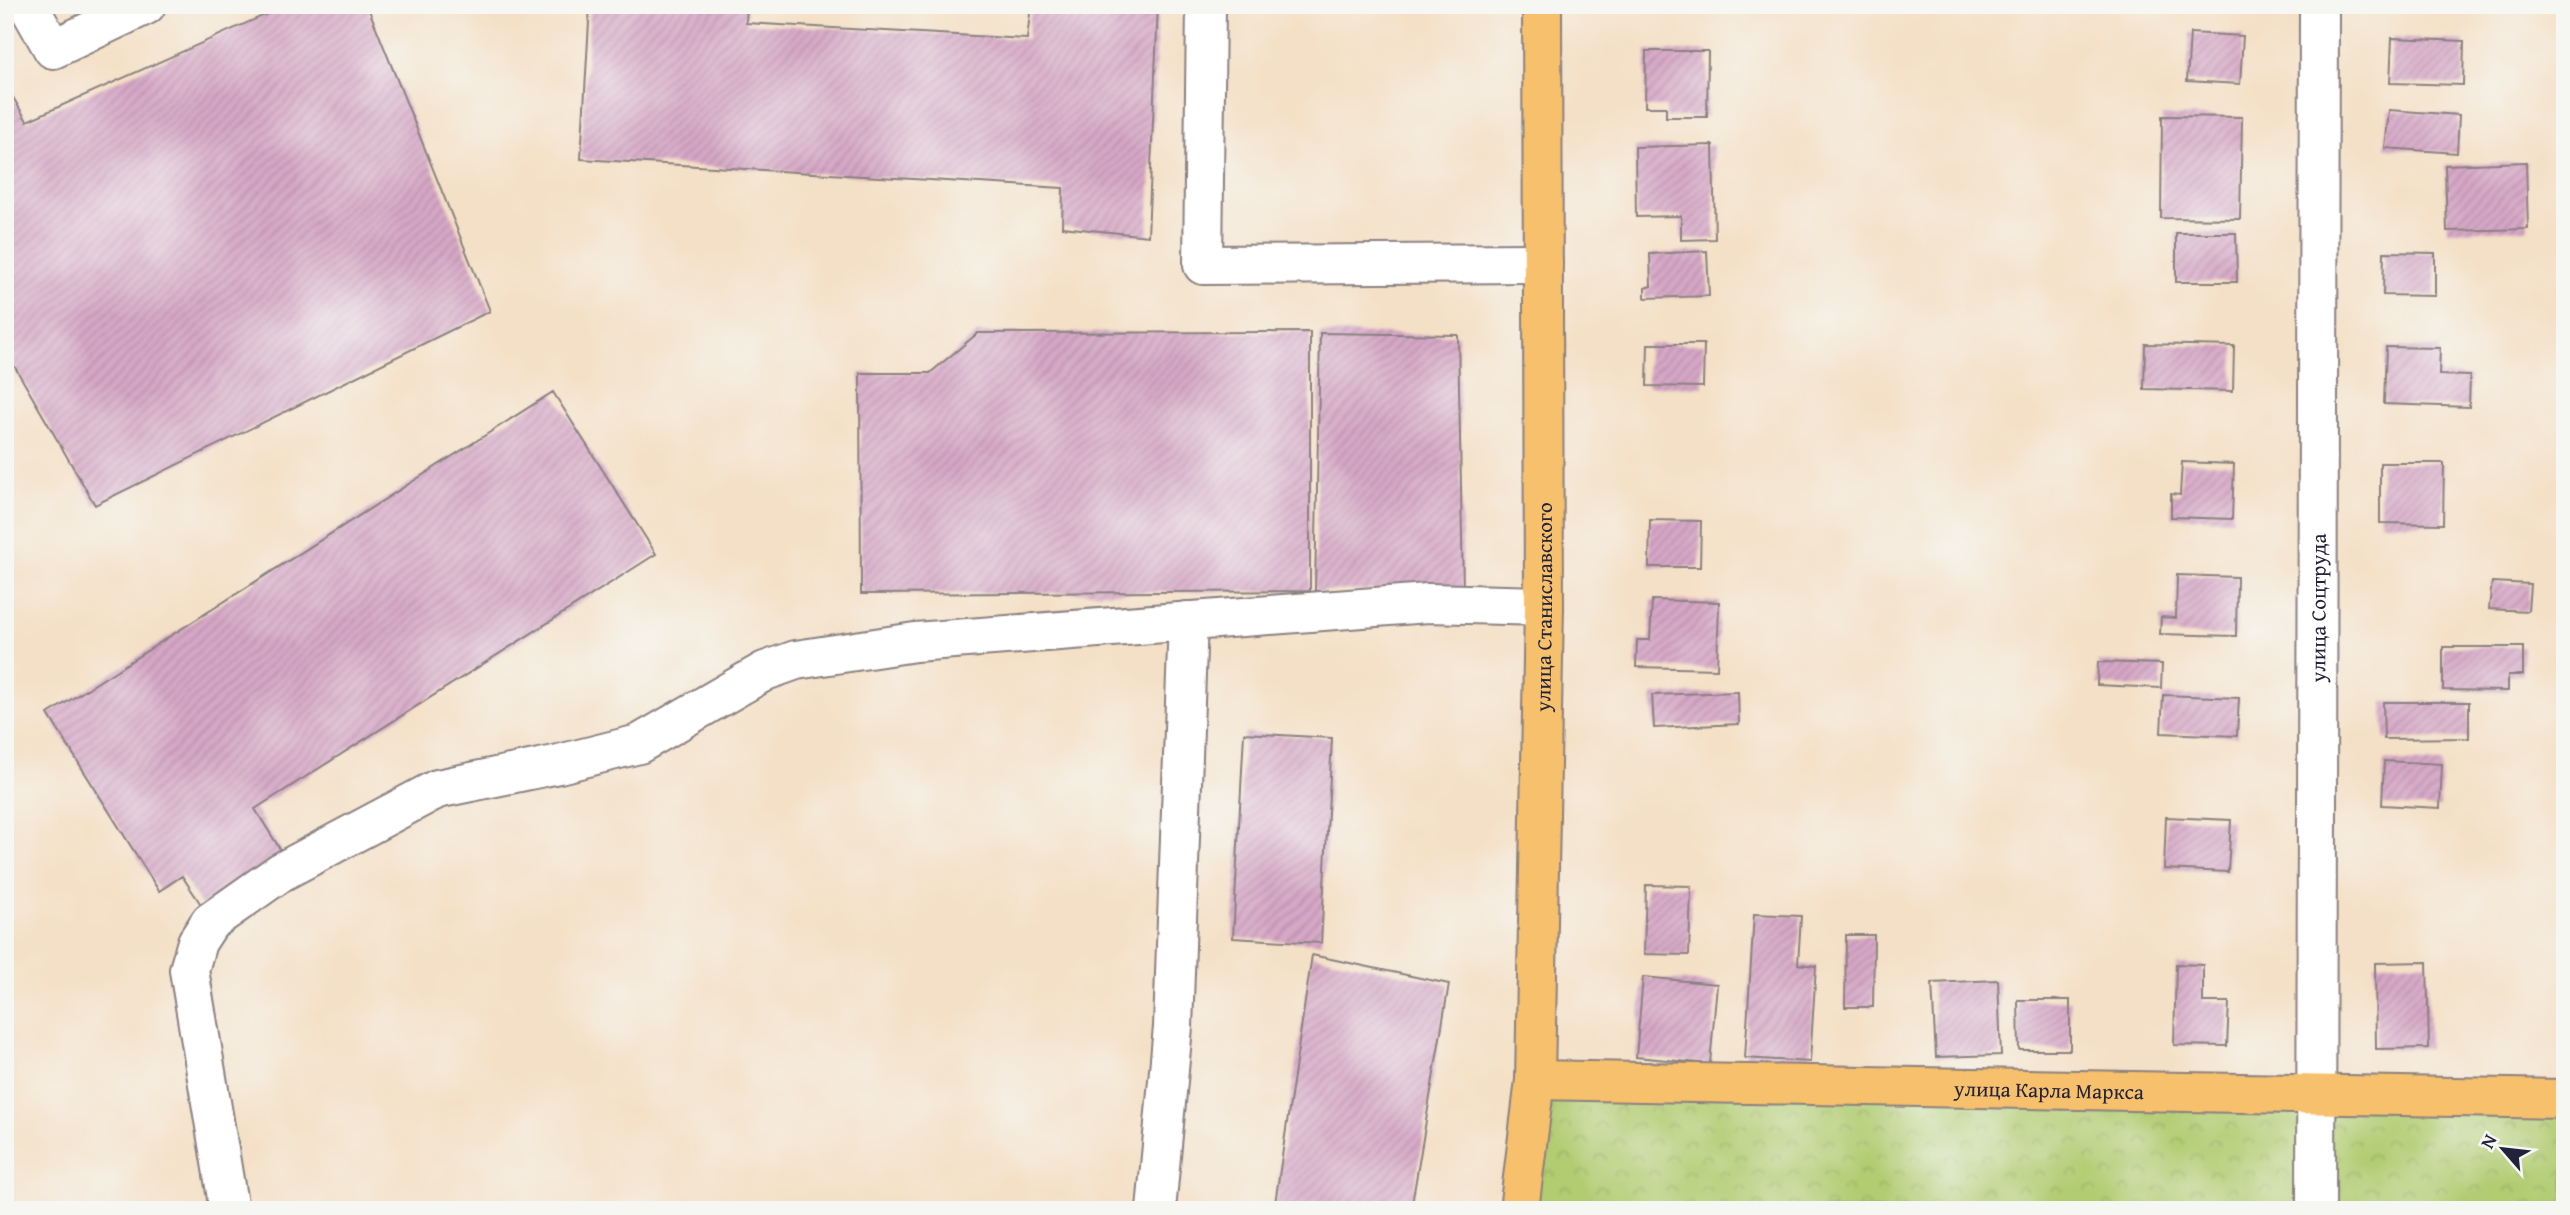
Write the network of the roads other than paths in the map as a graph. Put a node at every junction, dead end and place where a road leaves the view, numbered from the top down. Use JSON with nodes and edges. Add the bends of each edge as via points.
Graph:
{"nodes":[{"id":1,"x":28,"y":5,"type":"edge"},
{"id":2,"x":146,"y":5,"type":"edge"},
{"id":3,"x":1206,"y":5,"type":"edge"},
{"id":4,"x":1542,"y":5,"type":"edge"},
{"id":5,"x":2319,"y":5,"type":"edge"},
{"id":6,"x":1543,"y":263,"type":"junction"},
{"id":7,"x":1544,"y":606,"type":"junction"},
{"id":8,"x":1188,"y":621,"type":"junction"},
{"id":9,"x":1535,"y":1080,"type":"junction"},
{"id":10,"x":2316,"y":1096,"type":"junction"},
{"id":11,"x":2565,"y":1099,"type":"edge"},
{"id":12,"x":229,"y":1210,"type":"edge"},
{"id":13,"x":1156,"y":1210,"type":"edge"},
{"id":14,"x":1519,"y":1210,"type":"edge"},
{"id":15,"x":2315,"y":1210,"type":"edge"}],
"edges":[{"from":1,"to":2,"type":"street","via":[[53,48]]},
{"from":3,"to":6,"type":"street","via":[[1203,265]]},
{"from":4,"to":6,"type":"main road","name":"улица Станиславского"},
{"from":5,"to":10,"type":"street","name":"улица Соцтруда"},
{"from":6,"to":7,"type":"main road","name":"улица Станиславского"},
{"from":7,"to":8,"type":"street","via":[[1428,603]]},
{"from":7,"to":9,"type":"main road","name":"улица Станиславского"},
{"from":8,"to":12,"type":"street","via":[[915,642],[788,662],[639,744],[437,789],[281,872],[210,922],[197,942],[189,970]]},
{"from":8,"to":13,"type":"street","via":[[1173,1027]]},
{"from":9,"to":10,"type":"main road","name":"улица Карла Маркса"},
{"from":9,"to":14,"type":"main road","name":"улица Станиславского"},
{"from":10,"to":11,"type":"main road","name":"улица Карла Маркса"},
{"from":10,"to":15,"type":"street","name":"улица Соцтруда"}]}
